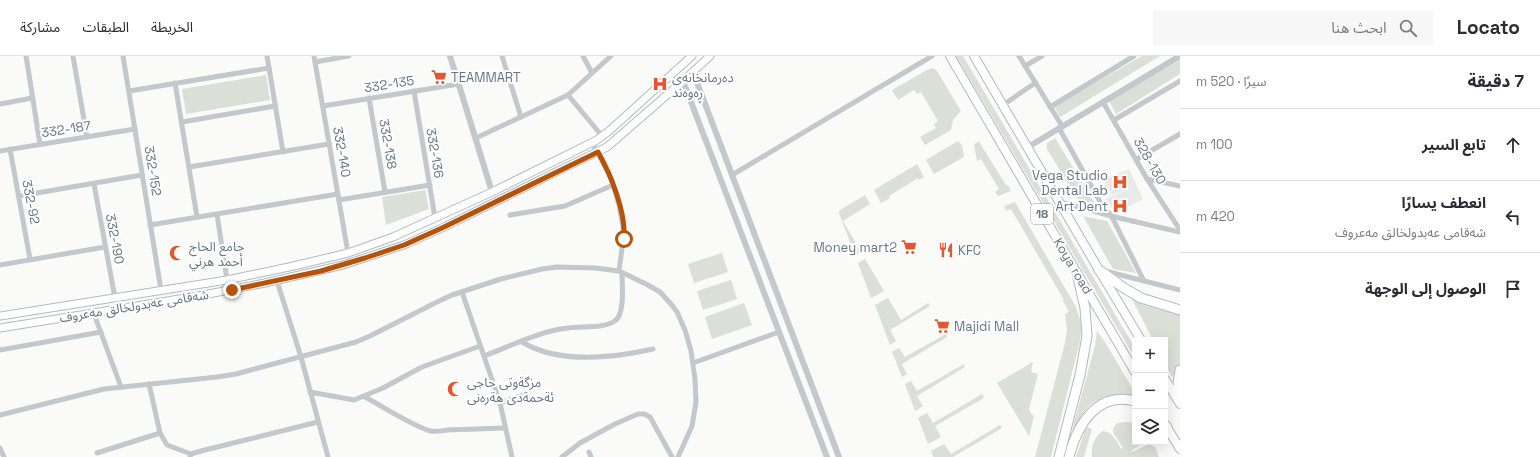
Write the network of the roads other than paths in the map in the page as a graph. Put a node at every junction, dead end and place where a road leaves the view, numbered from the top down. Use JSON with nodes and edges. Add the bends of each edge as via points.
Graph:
{"nodes":[{"id":1,"x":26,"y":56,"type":"edge"},
{"id":2,"x":73,"y":56,"type":"edge"},
{"id":3,"x":123,"y":56,"type":"edge"},
{"id":4,"x":267,"y":56,"type":"edge"},
{"id":5,"x":349,"y":56,"type":"edge"},
{"id":6,"x":450,"y":56,"type":"edge"},
{"id":7,"x":502,"y":56,"type":"edge"},
{"id":8,"x":583,"y":56,"type":"edge"},
{"id":9,"x":611,"y":56,"type":"edge"},
{"id":10,"x":692,"y":56,"type":"edge"},
{"id":11,"x":710,"y":56,"type":"edge"},
{"id":12,"x":932,"y":56,"type":"edge"},
{"id":13,"x":950,"y":56,"type":"edge"},
{"id":14,"x":974,"y":56,"type":"edge"},
{"id":15,"x":1019,"y":56,"type":"edge"},
{"id":16,"x":1042,"y":56,"type":"edge"},
{"id":17,"x":1134,"y":56,"type":"edge"},
{"id":18,"x":1179,"y":56,"type":"edge"},
{"id":19,"x":314,"y":59,"type":"edge"},
{"id":20,"x":1025,"y":66,"type":"junction"},
{"id":21,"x":269,"y":68,"type":"junction"},
{"id":22,"x":693,"y":72,"type":"junction"},
{"id":23,"x":592,"y":73,"type":"junction"},
{"id":24,"x":683,"y":81,"type":"junction"},
{"id":25,"x":1180,"y":81,"type":"edge"},
{"id":26,"x":175,"y":83,"type":"junction"},
{"id":27,"x":697,"y":83,"type":"junction"},
{"id":28,"x":1035,"y":83,"type":"junction"},
{"id":29,"x":459,"y":84,"type":"junction"},
{"id":30,"x":687,"y":90,"type":"junction"},
{"id":31,"x":128,"y":91,"type":"junction"},
{"id":32,"x":414,"y":91,"type":"junction"},
{"id":33,"x":568,"y":95,"type":"junction"},
{"id":34,"x":32,"y":98,"type":"junction"},
{"id":35,"x":370,"y":98,"type":"junction"},
{"id":36,"x":1103,"y":102,"type":"junction"},
{"id":37,"x":0,"y":104,"type":"edge"},
{"id":38,"x":1003,"y":105,"type":"junction"},
{"id":39,"x":275,"y":106,"type":"junction"},
{"id":40,"x":323,"y":106,"type":"junction"},
{"id":41,"x":1050,"y":107,"type":"junction"},
{"id":42,"x":520,"y":117,"type":"junction"},
{"id":43,"x":1114,"y":120,"type":"junction"},
{"id":44,"x":182,"y":122,"type":"junction"},
{"id":45,"x":1060,"y":127,"type":"junction"},
{"id":46,"x":135,"y":129,"type":"junction"},
{"id":47,"x":1180,"y":134,"type":"edge"},
{"id":48,"x":602,"y":136,"type":"junction"},
{"id":49,"x":87,"y":137,"type":"junction"},
{"id":50,"x":476,"y":138,"type":"junction"},
{"id":51,"x":592,"y":142,"type":"junction"},
{"id":52,"x":40,"y":144,"type":"junction"},
{"id":53,"x":329,"y":144,"type":"junction"},
{"id":54,"x":1028,"y":147,"type":"junction"},
{"id":55,"x":10,"y":149,"type":"junction"},
{"id":56,"x":0,"y":151,"type":"edge"},
{"id":57,"x":282,"y":152,"type":"junction"},
{"id":58,"x":598,"y":152,"type":"junction"},
{"id":59,"x":1137,"y":159,"type":"junction"},
{"id":60,"x":189,"y":167,"type":"junction"},
{"id":61,"x":142,"y":175,"type":"junction"},
{"id":62,"x":732,"y":175,"type":"junction"},
{"id":63,"x":1147,"y":178,"type":"junction"},
{"id":64,"x":94,"y":184,"type":"junction"},
{"id":65,"x":430,"y":185,"type":"junction"},
{"id":66,"x":613,"y":185,"type":"junction"},
{"id":67,"x":1180,"y":186,"type":"edge"},
{"id":68,"x":386,"y":192,"type":"junction"},
{"id":69,"x":492,"y":192,"type":"junction"},
{"id":70,"x":18,"y":196,"type":"junction"},
{"id":71,"x":339,"y":197,"type":"junction"},
{"id":72,"x":1060,"y":202,"type":"junction"},
{"id":73,"x":217,"y":214,"type":"junction"},
{"id":74,"x":510,"y":215,"type":"dead end"},
{"id":75,"x":1111,"y":215,"type":"junction"},
{"id":76,"x":197,"y":218,"type":"junction"},
{"id":77,"x":435,"y":218,"type":"junction"},
{"id":78,"x":150,"y":225,"type":"junction"},
{"id":79,"x":1180,"y":231,"type":"edge"},
{"id":80,"x":105,"y":247,"type":"junction"},
{"id":81,"x":348,"y":253,"type":"junction"},
{"id":82,"x":30,"y":259,"type":"junction"},
{"id":83,"x":0,"y":265,"type":"edge"},
{"id":84,"x":1098,"y":269,"type":"junction"},
{"id":85,"x":621,"y":272,"type":"junction"},
{"id":86,"x":1077,"y":273,"type":"junction"},
{"id":87,"x":227,"y":280,"type":"junction"},
{"id":88,"x":277,"y":281,"type":"junction"},
{"id":89,"x":1144,"y":281,"type":"junction"},
{"id":90,"x":162,"y":290,"type":"junction"},
{"id":91,"x":1180,"y":290,"type":"edge"},
{"id":92,"x":462,"y":292,"type":"junction"},
{"id":93,"x":115,"y":298,"type":"junction"},
{"id":94,"x":778,"y":298,"type":"junction"},
{"id":95,"x":767,"y":302,"type":"junction"},
{"id":96,"x":65,"y":306,"type":"junction"},
{"id":97,"x":1180,"y":310,"type":"edge"},
{"id":98,"x":94,"y":314,"type":"junction"},
{"id":99,"x":0,"y":316,"type":"edge"},
{"id":100,"x":66,"y":318,"type":"junction"},
{"id":101,"x":0,"y":328,"type":"edge"},
{"id":102,"x":101,"y":332,"type":"junction"},
{"id":103,"x":779,"y":332,"type":"junction"},
{"id":104,"x":1139,"y":337,"type":"edge"},
{"id":105,"x":522,"y":342,"type":"junction"},
{"id":106,"x":480,"y":346,"type":"junction"},
{"id":107,"x":653,"y":349,"type":"dead end"},
{"id":108,"x":0,"y":350,"type":"edge"},
{"id":109,"x":484,"y":356,"type":"junction"},
{"id":110,"x":301,"y":357,"type":"junction"},
{"id":111,"x":693,"y":363,"type":"junction"},
{"id":112,"x":1132,"y":367,"type":"edge"},
{"id":113,"x":1180,"y":370,"type":"edge"},
{"id":114,"x":149,"y":384,"type":"junction"},
{"id":115,"x":1168,"y":384,"type":"edge"},
{"id":116,"x":121,"y":387,"type":"junction"},
{"id":117,"x":310,"y":392,"type":"junction"},
{"id":118,"x":526,"y":394,"type":"dead end"},
{"id":119,"x":1180,"y":395,"type":"edge"},
{"id":120,"x":365,"y":396,"type":"junction"},
{"id":121,"x":1132,"y":401,"type":"edge"},
{"id":122,"x":500,"y":403,"type":"junction"},
{"id":123,"x":1180,"y":404,"type":"edge"},
{"id":124,"x":0,"y":415,"type":"edge"},
{"id":125,"x":318,"y":422,"type":"junction"},
{"id":126,"x":505,"y":428,"type":"junction"},
{"id":127,"x":1168,"y":428,"type":"edge"},
{"id":128,"x":160,"y":434,"type":"junction"},
{"id":129,"x":0,"y":448,"type":"edge"},
{"id":130,"x":1180,"y":449,"type":"edge"},
{"id":131,"x":97,"y":453,"type":"dead end"},
{"id":132,"x":190,"y":455,"type":"edge"},
{"id":133,"x":4,"y":457,"type":"edge"},
{"id":134,"x":328,"y":457,"type":"edge"},
{"id":135,"x":512,"y":457,"type":"edge"},
{"id":136,"x":562,"y":457,"type":"edge"},
{"id":137,"x":672,"y":457,"type":"edge"},
{"id":138,"x":678,"y":457,"type":"edge"},
{"id":139,"x":827,"y":457,"type":"edge"},
{"id":140,"x":839,"y":457,"type":"edge"},
{"id":141,"x":1059,"y":457,"type":"edge"},
{"id":142,"x":1069,"y":457,"type":"edge"}],
"edges":[{"from":1,"to":34,"type":"street"},
{"from":2,"to":49,"type":"street"},
{"from":3,"to":31,"type":"street","name":"332-152"},
{"from":4,"to":21,"type":"street"},
{"from":5,"to":19,"type":"street"},
{"from":6,"to":29,"type":"street"},
{"from":7,"to":42,"type":"street"},
{"from":8,"to":23,"type":"street"},
{"from":9,"to":23,"type":"street"},
{"from":10,"to":48,"type":"main road","name":"شەقامی عەبدولخالق مەعروف"},
{"from":11,"to":22,"type":"main road","name":"شەقامی عەبدولخالق مەعروف"},
{"from":12,"to":62,"type":"street"},
{"from":13,"to":86,"type":"highway","name":"Koya road","number":"18"},
{"from":14,"to":38,"type":"highway","name":"Koya road","number":"18"},
{"from":15,"to":20,"type":"street"},
{"from":16,"to":20,"type":"street"},
{"from":17,"to":41,"type":"street"},
{"from":18,"to":36,"type":"street"},
{"from":19,"to":40,"type":"street","name":"332-140"},
{"from":20,"to":28,"type":"street"},
{"from":21,"to":26,"type":"street"},
{"from":21,"to":39,"type":"street"},
{"from":22,"to":24,"type":"main road","name":"شەقامی عەبدولخالق مەعروف"},
{"from":22,"to":27,"type":"street"},
{"from":23,"to":33,"type":"street"},
{"from":24,"to":30,"type":"street"},
{"from":24,"to":58,"type":"main road","name":"شەقامی عەبدولخالق مەعروف"},
{"from":25,"to":43,"type":"street"},
{"from":26,"to":31,"type":"street"},
{"from":26,"to":44,"type":"street"},
{"from":27,"to":30,"type":"street","via":[[690,83]]},
{"from":27,"to":62,"type":"street"},
{"from":28,"to":38,"type":"street"},
{"from":28,"to":41,"type":"street"},
{"from":29,"to":32,"type":"street","name":"332-135"},
{"from":29,"to":50,"type":"street"},
{"from":30,"to":95,"type":"street"},
{"from":31,"to":46,"type":"street","name":"332-152"},
{"from":32,"to":35,"type":"street","name":"332-135"},
{"from":32,"to":65,"type":"street","name":"332-136"},
{"from":33,"to":42,"type":"street"},
{"from":33,"to":48,"type":"street"},
{"from":34,"to":37,"type":"street"},
{"from":34,"to":52,"type":"street"},
{"from":35,"to":40,"type":"street","name":"332-135"},
{"from":35,"to":68,"type":"street","name":"332-138"},
{"from":36,"to":43,"type":"street","name":"328-130"},
{"from":36,"to":45,"type":"street"},
{"from":38,"to":54,"type":"highway","name":"Koya road","number":"18"},
{"from":39,"to":44,"type":"street"},
{"from":39,"to":57,"type":"street"},
{"from":40,"to":53,"type":"street","name":"332-140"},
{"from":41,"to":45,"type":"street"},
{"from":42,"to":50,"type":"street"},
{"from":43,"to":59,"type":"street","name":"328-130"},
{"from":44,"to":60,"type":"street"},
{"from":45,"to":54,"type":"street"},
{"from":45,"to":75,"type":"street","via":[[1103,207]]},
{"from":46,"to":49,"type":"street","name":"332-187"},
{"from":46,"to":61,"type":"street","name":"332-152"},
{"from":47,"to":59,"type":"street"},
{"from":48,"to":51,"type":"main road","name":"شەقامی عەبدولخالق مەعروف"},
{"from":49,"to":52,"type":"street","name":"332-187"},
{"from":50,"to":69,"type":"street"},
{"from":51,"to":58,"type":"street"},
{"from":51,"to":69,"type":"main road","name":"شەقامی عەبدولخالق مەعروف"},
{"from":52,"to":55,"type":"street","name":"332-187"},
{"from":53,"to":57,"type":"street"},
{"from":53,"to":71,"type":"street","name":"332-140"},
{"from":54,"to":72,"type":"highway","name":"Koya road","number":"18"},
{"from":55,"to":56,"type":"street","name":"332-187"},
{"from":55,"to":70,"type":"street","name":"332-92"},
{"from":57,"to":60,"type":"street"},
{"from":58,"to":66,"type":"street"},
{"from":58,"to":88,"type":"main road","name":"شەقامی عەبدولخالق مەعروف","via":[[404,245],[343,265]]},
{"from":59,"to":63,"type":"street","name":"328-130"},
{"from":60,"to":76,"type":"street"},
{"from":61,"to":64,"type":"street"},
{"from":61,"to":78,"type":"street","name":"332-152"},
{"from":62,"to":94,"type":"street"},
{"from":63,"to":67,"type":"street"},
{"from":63,"to":79,"type":"street","name":"328-130"},
{"from":64,"to":70,"type":"street"},
{"from":64,"to":80,"type":"street","name":"332-190"},
{"from":65,"to":68,"type":"street"},
{"from":65,"to":77,"type":"street","name":"332-136"},
{"from":66,"to":74,"type":"street","via":[[565,206]]},
{"from":66,"to":85,"type":"street","via":[[624,233]]},
{"from":68,"to":71,"type":"street"},
{"from":69,"to":77,"type":"main road","name":"شەقامی عەبدولخالق مەعروف"},
{"from":70,"to":82,"type":"street","name":"332-92"},
{"from":71,"to":73,"type":"street"},
{"from":71,"to":81,"type":"street","name":"332-140"},
{"from":72,"to":75,"type":"street"},
{"from":72,"to":84,"type":"highway","name":"Koya road","number":"18"},
{"from":73,"to":76,"type":"street"},
{"from":73,"to":87,"type":"street"},
{"from":75,"to":79,"type":"street"},
{"from":75,"to":89,"type":"street"},
{"from":76,"to":78,"type":"street"},
{"from":77,"to":81,"type":"main road","name":"شەقامی عەبدولخالق مەعروف"},
{"from":78,"to":90,"type":"street","name":"332-152"},
{"from":80,"to":82,"type":"street"},
{"from":80,"to":93,"type":"street","name":"332-190"},
{"from":81,"to":87,"type":"main road","name":"شەقامی عەبدولخالق مەعروف"},
{"from":82,"to":83,"type":"street"},
{"from":84,"to":89,"type":"street"},
{"from":84,"to":97,"type":"highway","via":[[1141,298]]},
{"from":84,"to":104,"type":"highway","name":"Koya road","number":"18"},
{"from":85,"to":92,"type":"street","via":[[557,267],[501,279]]},
{"from":85,"to":105,"type":"street","via":[[620,314],[616,321],[602,326],[553,330]]},
{"from":85,"to":111,"type":"street","via":[[655,289],[672,304],[685,330]]},
{"from":86,"to":112,"type":"highway","name":"Koya road","number":"18"},
{"from":86,"to":141,"type":"highway","via":[[1085,308],[1087,336]]},
{"from":87,"to":90,"type":"main road","name":"شەقامی عەبدولخالق مەعروف"},
{"from":88,"to":98,"type":"main road","name":"شەقامی عەبدولخالق مەعروف"},
{"from":88,"to":110,"type":"street"},
{"from":89,"to":91,"type":"street"},
{"from":90,"to":93,"type":"main road","name":"شەقامی عەبدولخالق مەعروف"},
{"from":92,"to":106,"type":"street"},
{"from":92,"to":110,"type":"street","via":[[363,339]]},
{"from":93,"to":96,"type":"main road","name":"شەقامی عەبدولخالق مەعروف"},
{"from":94,"to":95,"type":"street"},
{"from":94,"to":140,"type":"street"},
{"from":95,"to":103,"type":"street"},
{"from":96,"to":99,"type":"main road","name":"شەقامی عەبدولخالق مەعروف"},
{"from":96,"to":100,"type":"main road"},
{"from":98,"to":100,"type":"main road","name":"شەقامی عەبدولخالق مەعروف"},
{"from":98,"to":102,"type":"street"},
{"from":100,"to":101,"type":"main road","name":"شەقامی عەبدولخالق مەعروف"},
{"from":102,"to":108,"type":"street"},
{"from":102,"to":116,"type":"street"},
{"from":103,"to":111,"type":"street"},
{"from":103,"to":139,"type":"street"},
{"from":105,"to":107,"type":"street","via":[[540,351],[560,355],[600,357]]},
{"from":105,"to":109,"type":"street"},
{"from":106,"to":109,"type":"street"},
{"from":106,"to":120,"type":"street","via":[[422,367]]},
{"from":109,"to":122,"type":"street"},
{"from":110,"to":114,"type":"street","via":[[229,376]]},
{"from":110,"to":117,"type":"street"},
{"from":111,"to":138,"type":"street","via":[[695,413]]},
{"from":113,"to":119,"type":"highway"},
{"from":114,"to":116,"type":"street"},
{"from":114,"to":128,"type":"street"},
{"from":115,"to":123,"type":"highway"},
{"from":116,"to":124,"type":"street","via":[[88,392]]},
{"from":117,"to":120,"type":"street","via":[[354,400]]},
{"from":117,"to":125,"type":"street"},
{"from":118,"to":122,"type":"street"},
{"from":120,"to":126,"type":"street","via":[[430,431]]},
{"from":121,"to":142,"type":"highway","via":[[1116,399],[1097,407],[1081,427]]},
{"from":122,"to":126,"type":"street"},
{"from":125,"to":132,"type":"street"},
{"from":125,"to":134,"type":"street"},
{"from":126,"to":135,"type":"street"},
{"from":127,"to":130,"type":"highway"},
{"from":128,"to":131,"type":"street"},
{"from":128,"to":132,"type":"street","via":[[167,445]]},
{"from":129,"to":133,"type":"street"},
{"from":136,"to":137,"type":"street","via":[[580,442],[614,424],[644,414],[650,417]]}]}
